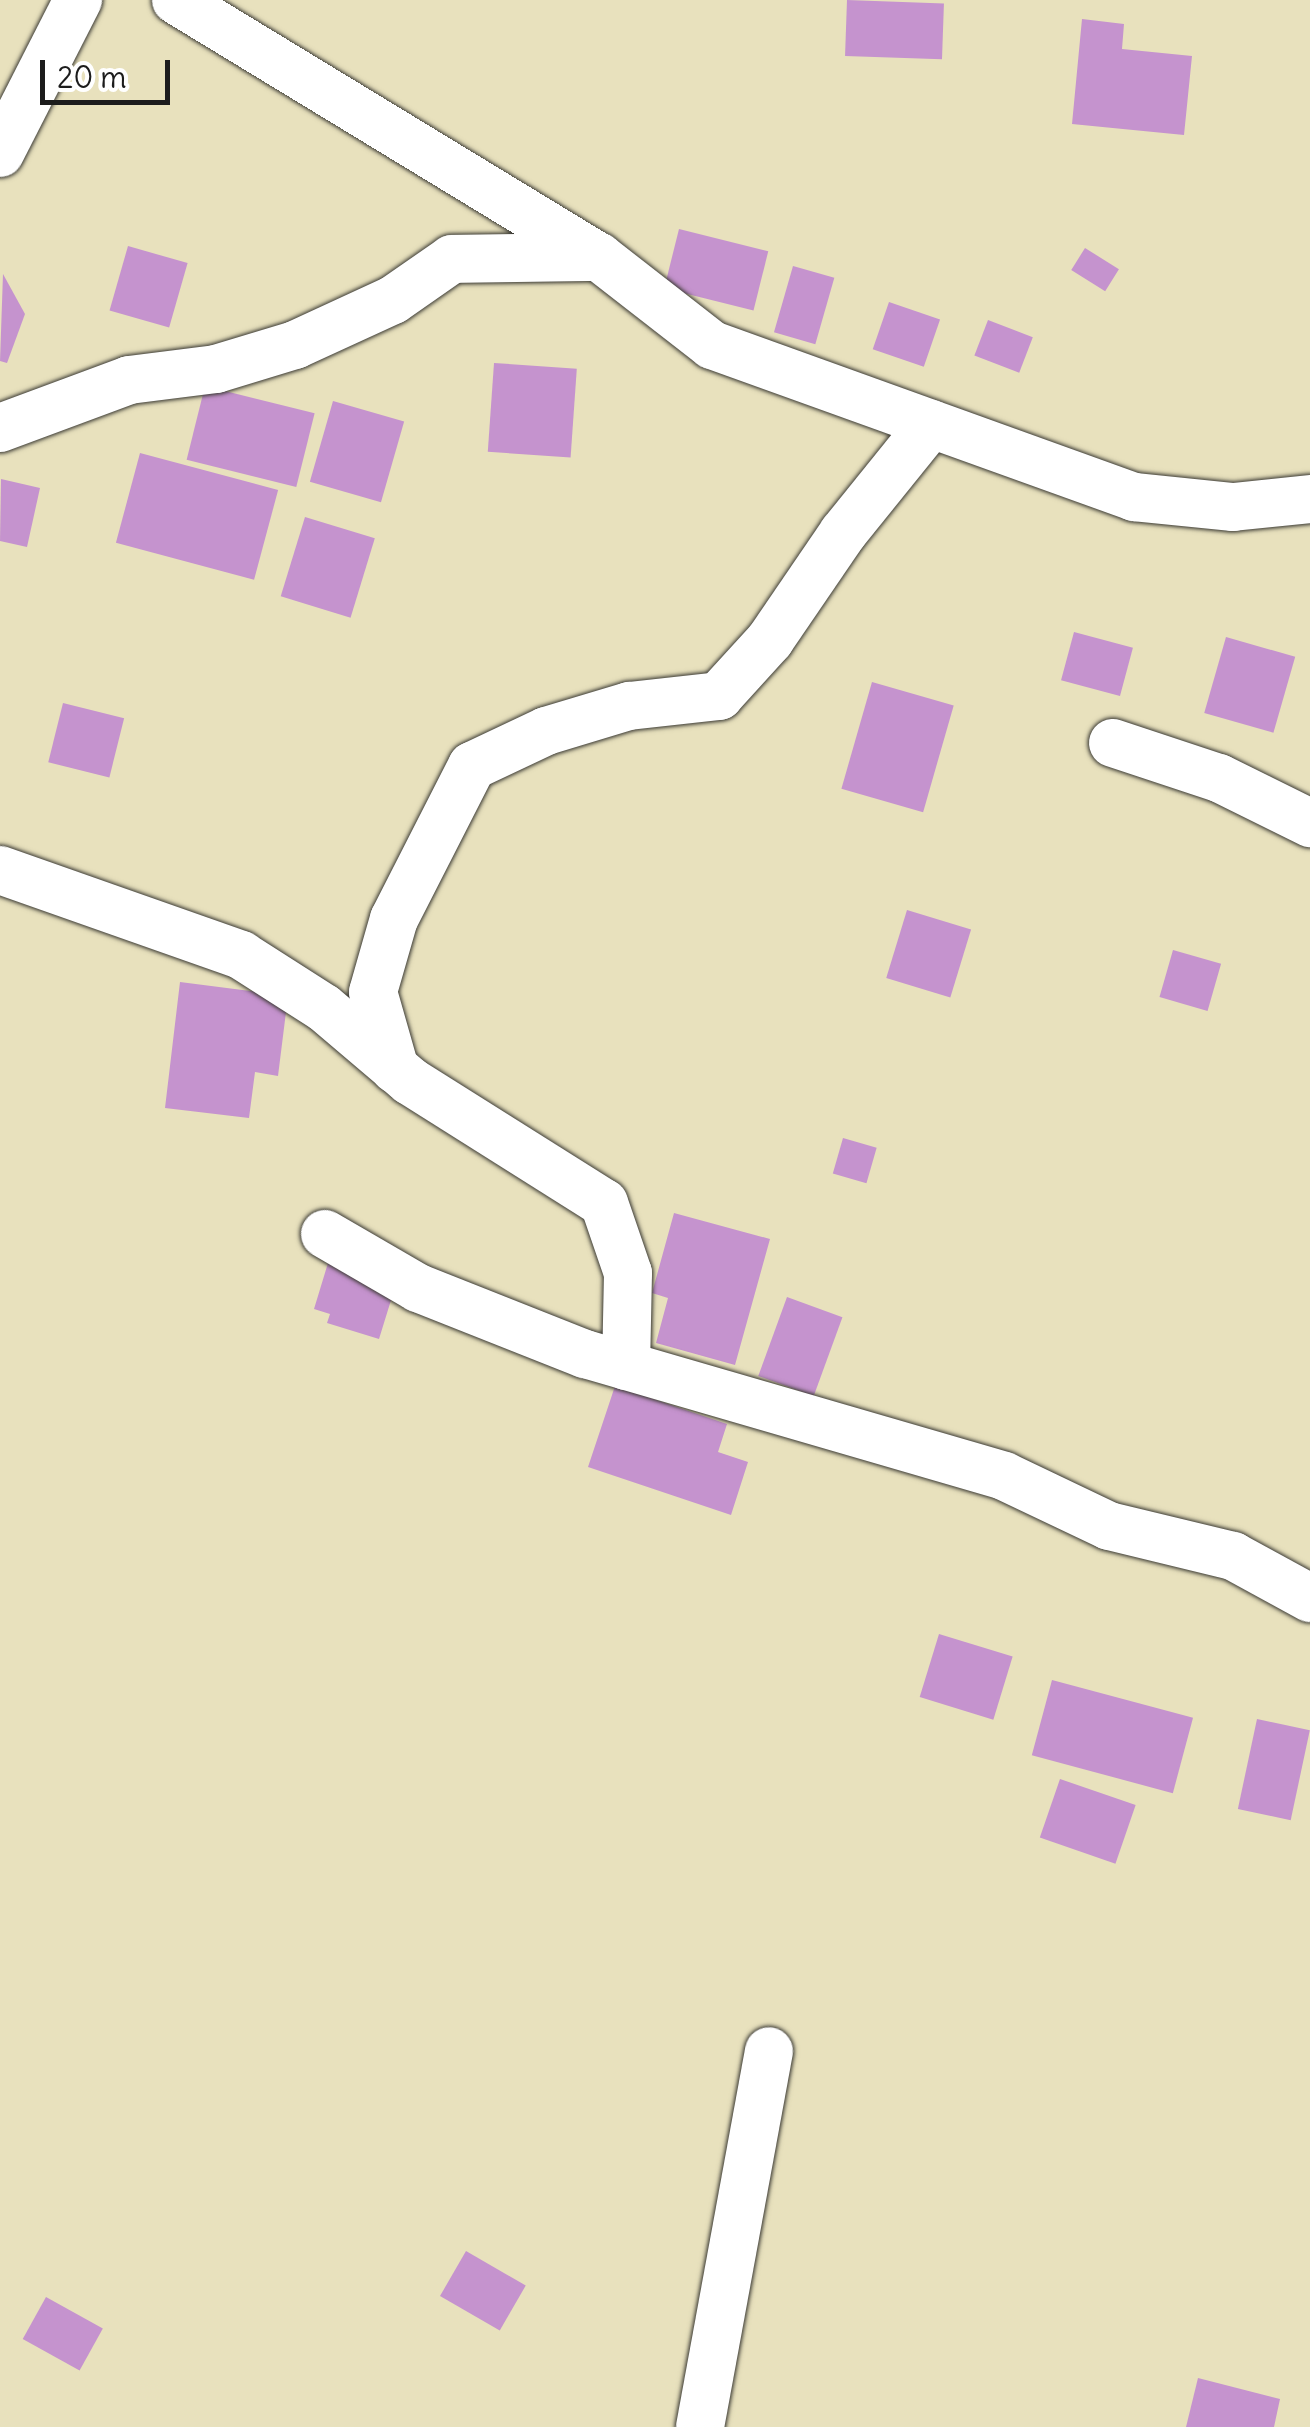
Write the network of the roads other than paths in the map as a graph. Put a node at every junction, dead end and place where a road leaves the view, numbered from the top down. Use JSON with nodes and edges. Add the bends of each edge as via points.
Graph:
{"nodes":[{"id":1,"x":78,"y":0,"type":"edge"},
{"id":2,"x":176,"y":0,"type":"edge"},
{"id":3,"x":0,"y":153,"type":"edge"},
{"id":4,"x":599,"y":257,"type":"junction"},
{"id":5,"x":931,"y":424,"type":"junction"},
{"id":6,"x":0,"y":428,"type":"edge"},
{"id":7,"x":1310,"y":499,"type":"edge"},
{"id":8,"x":1113,"y":743,"type":"dead end"},
{"id":9,"x":1310,"y":823,"type":"edge"},
{"id":10,"x":0,"y":870,"type":"edge"},
{"id":11,"x":396,"y":1068,"type":"junction"},
{"id":12,"x":325,"y":1234,"type":"dead end"},
{"id":13,"x":626,"y":1366,"type":"junction"},
{"id":14,"x":1310,"y":1598,"type":"edge"},
{"id":15,"x":769,"y":2050,"type":"dead end"},
{"id":16,"x":700,"y":2427,"type":"edge"}],
"edges":[{"from":1,"to":3,"type":"street"},
{"from":2,"to":4,"type":"street"},
{"from":4,"to":5,"type":"street","via":[[712,345]]},
{"from":4,"to":6,"type":"street","via":[[452,258],[393,300],[294,345],[216,368],[129,380]]},
{"from":5,"to":7,"type":"street","via":[[1134,497],[1233,508]]},
{"from":5,"to":11,"type":"street","via":[[843,532],[770,640],[719,696],[629,706],[546,731],[472,766],[394,919],[373,992]]},
{"from":8,"to":9,"type":"street","via":[[1219,778]]},
{"from":10,"to":11,"type":"street","via":[[241,955],[324,1008]]},
{"from":11,"to":13,"type":"street","via":[[604,1203],[628,1273]]},
{"from":12,"to":13,"type":"street","via":[[418,1288]]},
{"from":13,"to":14,"type":"street","via":[[1004,1476],[1109,1526],[1233,1556]]},
{"from":15,"to":16,"type":"street"}]}
